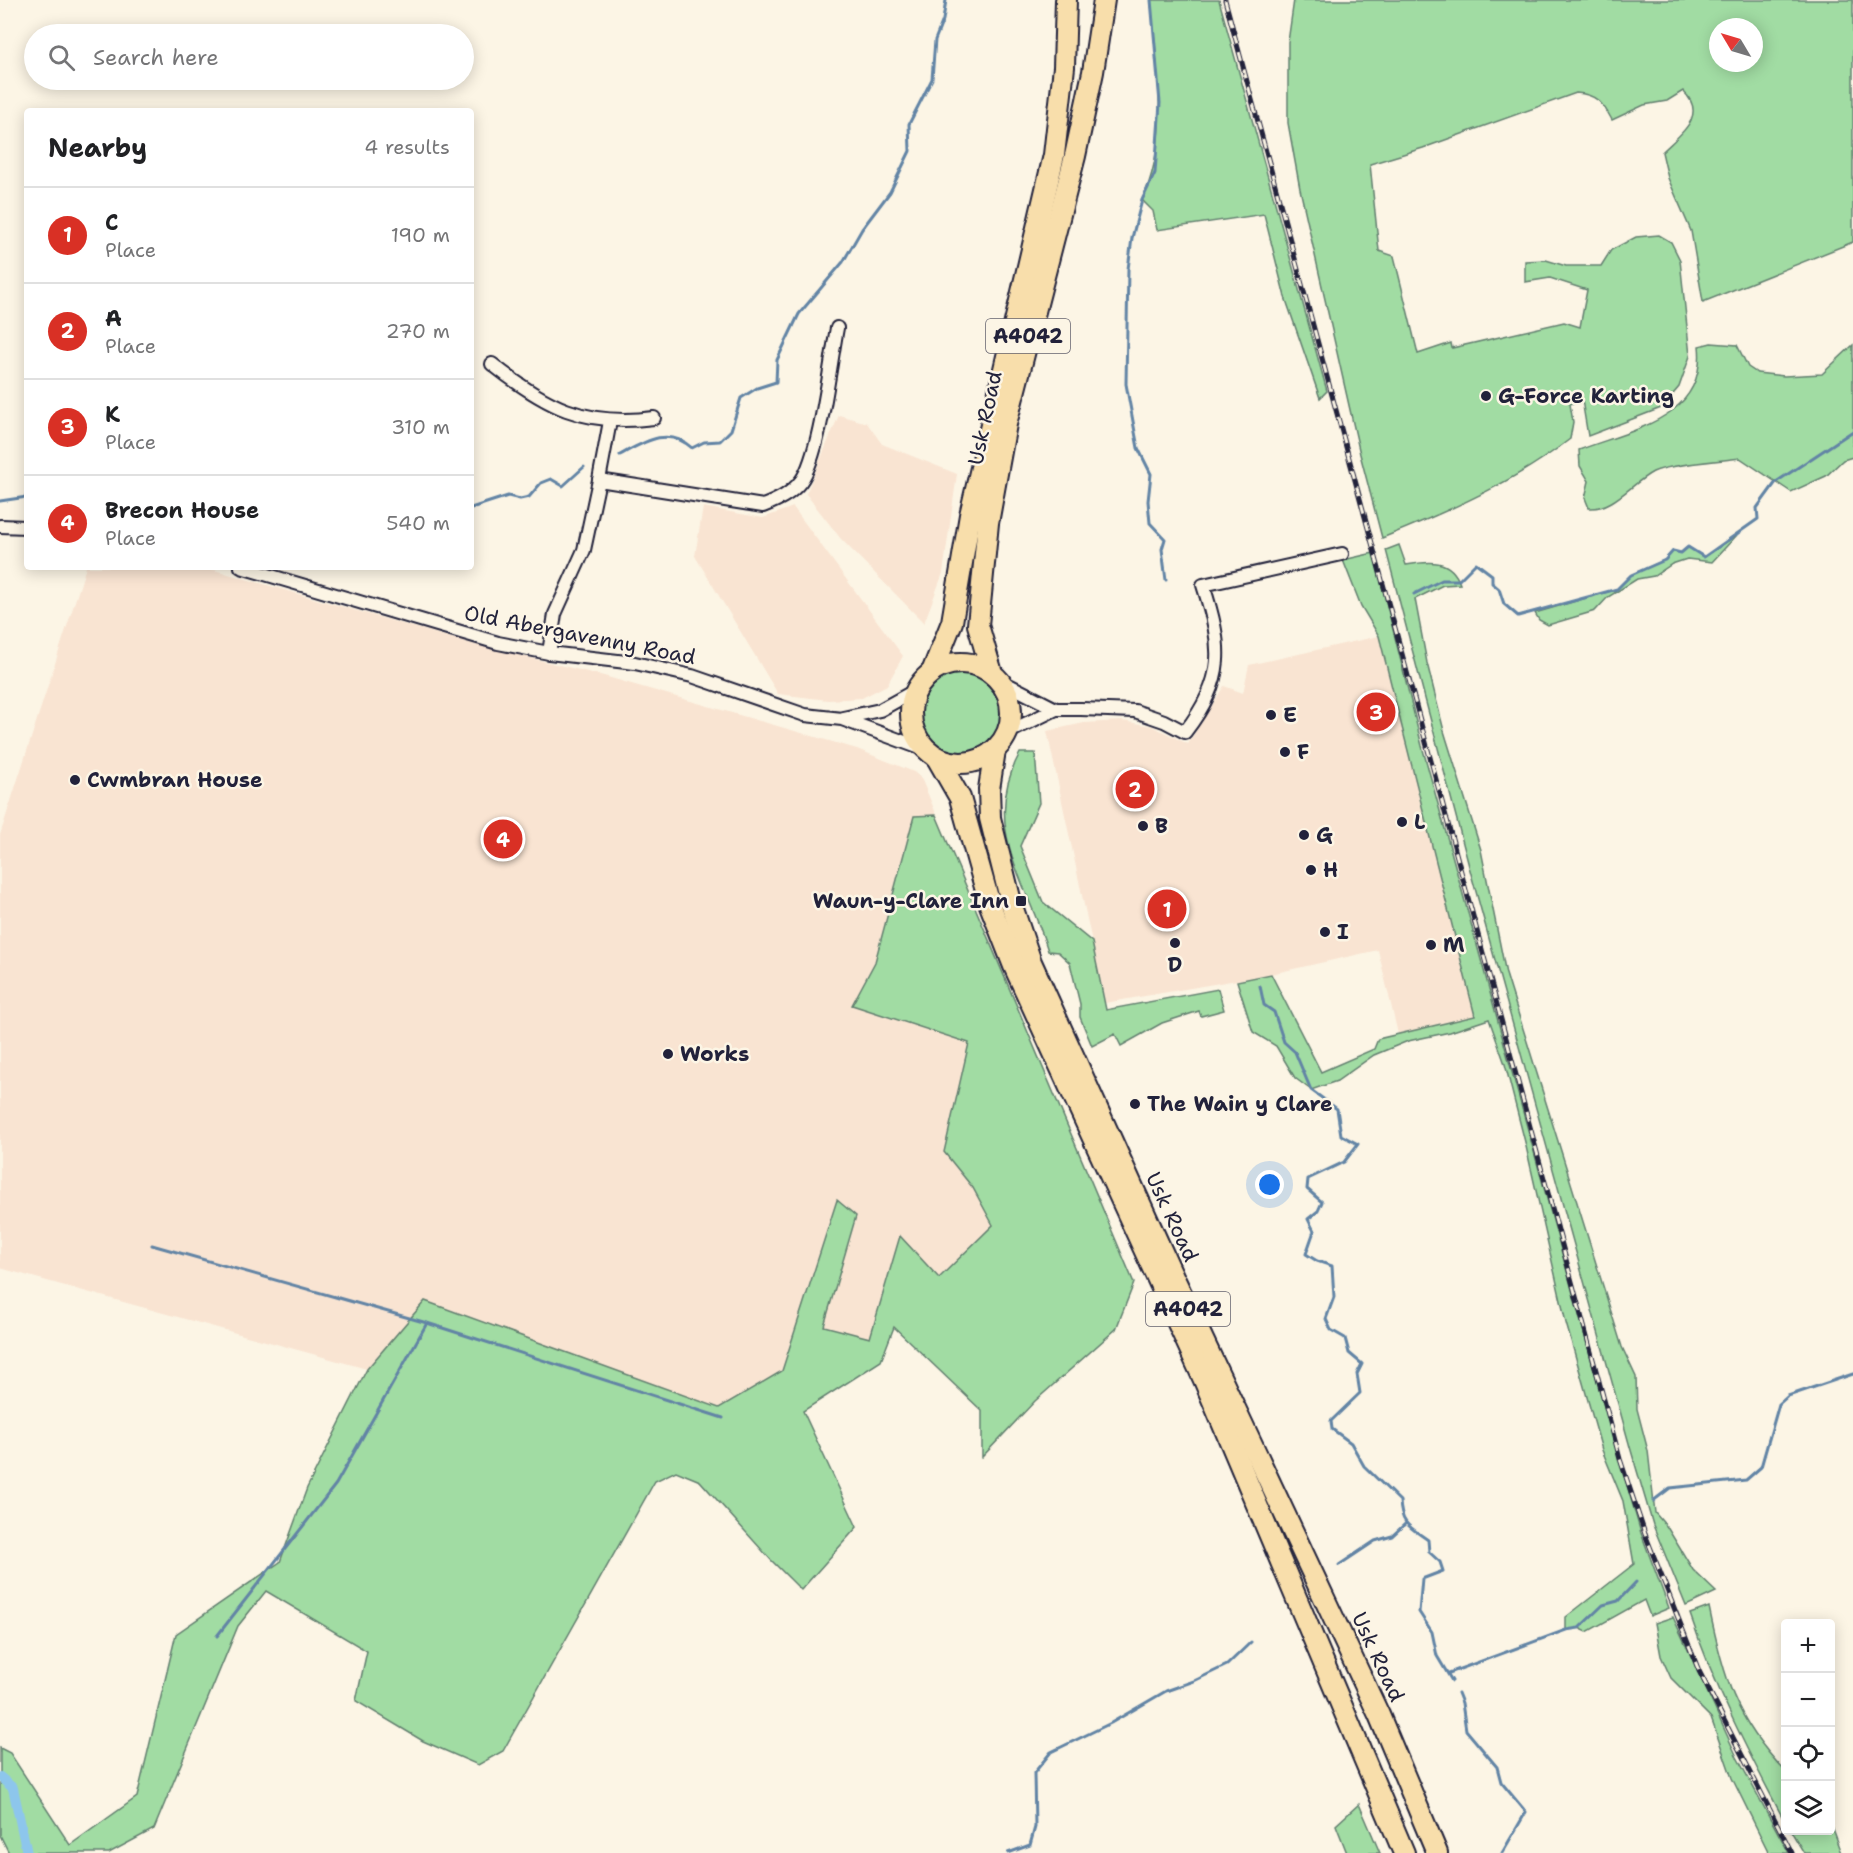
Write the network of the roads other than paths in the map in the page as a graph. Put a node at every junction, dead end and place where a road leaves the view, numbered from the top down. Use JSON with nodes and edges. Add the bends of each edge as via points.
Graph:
{"nodes":[{"id":1,"x":1065,"y":0,"type":"edge"},
{"id":2,"x":1104,"y":0,"type":"edge"},
{"id":3,"x":837,"y":328,"type":"dead end"},
{"id":4,"x":492,"y":364,"type":"dead end"},
{"id":5,"x":654,"y":418,"type":"dead end"},
{"id":6,"x":610,"y":421,"type":"junction"},
{"id":7,"x":599,"y":480,"type":"junction"},
{"id":8,"x":0,"y":526,"type":"edge"},
{"id":9,"x":24,"y":527,"type":"edge"},
{"id":10,"x":1342,"y":554,"type":"dead end"},
{"id":11,"x":251,"y":570,"type":"edge"},
{"id":12,"x":549,"y":652,"type":"junction"},
{"id":13,"x":932,"y":672,"type":"junction"},
{"id":14,"x":995,"y":677,"type":"junction"},
{"id":15,"x":916,"y":690,"type":"junction"},
{"id":16,"x":1056,"y":710,"type":"junction"},
{"id":17,"x":842,"y":719,"type":"junction"},
{"id":18,"x":1007,"y":734,"type":"junction"},
{"id":19,"x":995,"y":750,"type":"junction"},
{"id":20,"x":932,"y":754,"type":"junction"},
{"id":21,"x":1404,"y":1853,"type":"edge"},
{"id":22,"x":1437,"y":1853,"type":"edge"}],
"edges":[{"from":1,"to":13,"type":"highway","name":"Usk Road","number":"A4042","via":[[1064,67],[1054,155],[970,515],[952,622]]},
{"from":2,"to":14,"type":"highway","name":"Usk Road","number":"A4042","via":[[1075,156],[1006,424],[988,523],[978,625]]},
{"from":3,"to":7,"type":"street","via":[[812,461],[801,481],[778,500],[763,506]]},
{"from":4,"to":6,"type":"street","via":[[524,389],[555,406]]},
{"from":5,"to":6,"type":"street"},
{"from":6,"to":7,"type":"street"},
{"from":7,"to":12,"type":"street","via":[[584,550],[555,614]]},
{"from":8,"to":9,"type":"street"},
{"from":10,"to":16,"type":"street","via":[[1203,585],[1219,660],[1207,699],[1185,732],[1135,711]]},
{"from":11,"to":12,"type":"street","name":"Old Abergavenny Road","via":[[498,643]]},
{"from":12,"to":17,"type":"street","name":"Old Abergavenny Road","via":[[635,663],[692,676],[805,715]]},
{"from":13,"to":14,"type":"highway","via":[[948,664],[967,663]]},
{"from":13,"to":15,"type":"highway"},
{"from":14,"to":16,"type":"street"},
{"from":14,"to":18,"type":"highway","via":[[1011,705]]},
{"from":15,"to":17,"type":"street","via":[[880,710]]},
{"from":15,"to":20,"type":"highway","via":[[910,722],[916,737]]},
{"from":16,"to":18,"type":"street"},
{"from":17,"to":20,"type":"street"},
{"from":18,"to":19,"type":"highway"},
{"from":19,"to":20,"type":"highway","via":[[972,763],[954,764]]},
{"from":19,"to":22,"type":"highway","name":"Usk Road","number":"A4042","via":[[989,789],[990,818],[1012,906],[1035,973],[1379,1715]]},
{"from":20,"to":21,"type":"highway","name":"Usk Road","number":"A4042","via":[[949,775],[960,798],[990,905],[1014,966],[1206,1382]]}]}
